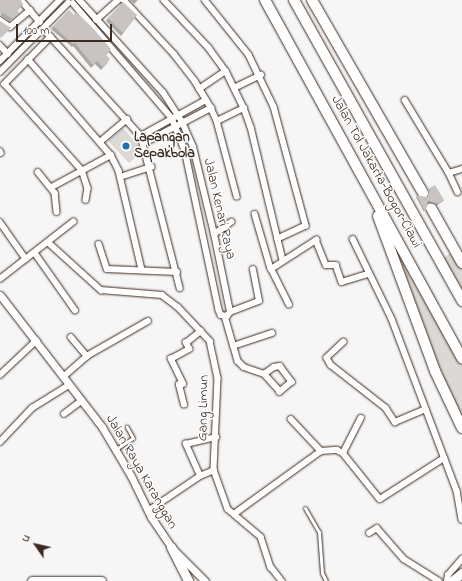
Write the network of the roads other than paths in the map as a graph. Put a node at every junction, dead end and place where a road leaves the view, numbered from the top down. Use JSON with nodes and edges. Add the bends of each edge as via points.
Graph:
{"nodes":[{"id":1,"x":21,"y":0,"type":"edge"},
{"id":2,"x":118,"y":0,"type":"edge"},
{"id":3,"x":124,"y":0,"type":"edge"},
{"id":4,"x":164,"y":0,"type":"edge"},
{"id":5,"x":205,"y":0,"type":"edge"},
{"id":6,"x":265,"y":0,"type":"edge"},
{"id":7,"x":294,"y":0,"type":"edge"},
{"id":8,"x":312,"y":0,"type":"edge"},
{"id":9,"x":69,"y":1,"type":"edge"},
{"id":10,"x":30,"y":10,"type":"junction"},
{"id":11,"x":0,"y":20,"type":"edge"},
{"id":12,"x":96,"y":20,"type":"junction"},
{"id":13,"x":40,"y":22,"type":"junction"},
{"id":14,"x":44,"y":29,"type":"junction"},
{"id":15,"x":51,"y":36,"type":"junction"},
{"id":16,"x":0,"y":45,"type":"edge"},
{"id":17,"x":8,"y":54,"type":"junction"},
{"id":18,"x":28,"y":59,"type":"junction"},
{"id":19,"x":0,"y":61,"type":"edge"},
{"id":20,"x":226,"y":71,"type":"junction"},
{"id":21,"x":0,"y":72,"type":"edge"},
{"id":22,"x":260,"y":75,"type":"junction"},
{"id":23,"x":234,"y":88,"type":"junction"},
{"id":24,"x":199,"y":89,"type":"junction"},
{"id":25,"x":206,"y":100,"type":"junction"},
{"id":26,"x":405,"y":100,"type":"dead end"},
{"id":27,"x":211,"y":108,"type":"junction"},
{"id":28,"x":244,"y":108,"type":"junction"},
{"id":29,"x":179,"y":115,"type":"junction"},
{"id":30,"x":172,"y":118,"type":"junction"},
{"id":31,"x":128,"y":119,"type":"junction"},
{"id":32,"x":217,"y":121,"type":"junction"},
{"id":33,"x":182,"y":122,"type":"junction"},
{"id":34,"x":175,"y":126,"type":"junction"},
{"id":35,"x":141,"y":136,"type":"junction"},
{"id":36,"x":101,"y":140,"type":"junction"},
{"id":37,"x":144,"y":143,"type":"junction"},
{"id":38,"x":111,"y":155,"type":"junction"},
{"id":39,"x":151,"y":167,"type":"junction"},
{"id":40,"x":462,"y":169,"type":"edge"},
{"id":41,"x":82,"y":170,"type":"junction"},
{"id":42,"x":38,"y":172,"type":"dead end"},
{"id":43,"x":449,"y":173,"type":"junction"},
{"id":44,"x":120,"y":177,"type":"junction"},
{"id":45,"x":52,"y":187,"type":"junction"},
{"id":46,"x":370,"y":190,"type":"junction"},
{"id":47,"x":458,"y":192,"type":"dead end"},
{"id":48,"x":423,"y":193,"type":"dead end"},
{"id":49,"x":237,"y":196,"type":"dead end"},
{"id":50,"x":86,"y":200,"type":"dead end"},
{"id":51,"x":431,"y":208,"type":"dead end"},
{"id":52,"x":57,"y":212,"type":"dead end"},
{"id":53,"x":255,"y":214,"type":"dead end"},
{"id":54,"x":0,"y":222,"type":"edge"},
{"id":55,"x":73,"y":222,"type":"dead end"},
{"id":56,"x":232,"y":222,"type":"dead end"},
{"id":57,"x":214,"y":234,"type":"junction"},
{"id":58,"x":278,"y":239,"type":"junction"},
{"id":59,"x":353,"y":239,"type":"dead end"},
{"id":60,"x":48,"y":242,"type":"junction"},
{"id":61,"x":99,"y":244,"type":"dead end"},
{"id":62,"x":35,"y":253,"type":"junction"},
{"id":63,"x":26,"y":259,"type":"junction"},
{"id":64,"x":283,"y":260,"type":"dead end"},
{"id":65,"x":462,"y":263,"type":"edge"},
{"id":66,"x":271,"y":269,"type":"junction"},
{"id":67,"x":142,"y":270,"type":"junction"},
{"id":68,"x":253,"y":270,"type":"dead end"},
{"id":69,"x":177,"y":272,"type":"junction"},
{"id":70,"x":368,"y":274,"type":"junction"},
{"id":71,"x":0,"y":279,"type":"edge"},
{"id":72,"x":180,"y":288,"type":"dead end"},
{"id":73,"x":0,"y":295,"type":"edge"},
{"id":74,"x":462,"y":301,"type":"edge"},
{"id":75,"x":289,"y":305,"type":"dead end"},
{"id":76,"x":76,"y":310,"type":"dead end"},
{"id":77,"x":227,"y":314,"type":"junction"},
{"id":78,"x":148,"y":321,"type":"dead end"},
{"id":79,"x":201,"y":331,"type":"junction"},
{"id":80,"x":272,"y":333,"type":"dead end"},
{"id":81,"x":71,"y":337,"type":"dead end"},
{"id":82,"x":36,"y":341,"type":"junction"},
{"id":83,"x":344,"y":342,"type":"dead end"},
{"id":84,"x":233,"y":346,"type":"junction"},
{"id":85,"x":87,"y":356,"type":"junction"},
{"id":86,"x":462,"y":358,"type":"edge"},
{"id":87,"x":264,"y":374,"type":"junction"},
{"id":88,"x":0,"y":375,"type":"edge"},
{"id":89,"x":63,"y":377,"type":"junction"},
{"id":90,"x":69,"y":385,"type":"junction"},
{"id":91,"x":81,"y":401,"type":"junction"},
{"id":92,"x":184,"y":405,"type":"dead end"},
{"id":93,"x":424,"y":409,"type":"junction"},
{"id":94,"x":64,"y":414,"type":"dead end"},
{"id":95,"x":361,"y":418,"type":"dead end"},
{"id":96,"x":291,"y":419,"type":"dead end"},
{"id":97,"x":127,"y":427,"type":"dead end"},
{"id":98,"x":462,"y":428,"type":"edge"},
{"id":99,"x":216,"y":437,"type":"junction"},
{"id":100,"x":0,"y":442,"type":"edge"},
{"id":101,"x":116,"y":449,"type":"junction"},
{"id":102,"x":321,"y":451,"type":"junction"},
{"id":103,"x":343,"y":453,"type":"junction"},
{"id":104,"x":444,"y":458,"type":"junction"},
{"id":105,"x":214,"y":470,"type":"junction"},
{"id":106,"x":200,"y":476,"type":"junction"},
{"id":107,"x":304,"y":508,"type":"dead end"},
{"id":108,"x":148,"y":511,"type":"junction"},
{"id":109,"x":234,"y":514,"type":"junction"},
{"id":110,"x":462,"y":520,"type":"edge"},
{"id":111,"x":369,"y":533,"type":"dead end"},
{"id":112,"x":171,"y":547,"type":"junction"},
{"id":113,"x":462,"y":559,"type":"edge"},
{"id":114,"x":462,"y":573,"type":"edge"},
{"id":115,"x":32,"y":581,"type":"edge"},
{"id":116,"x":102,"y":581,"type":"edge"},
{"id":117,"x":188,"y":581,"type":"edge"},
{"id":118,"x":205,"y":581,"type":"edge"},
{"id":119,"x":282,"y":581,"type":"edge"},
{"id":120,"x":326,"y":581,"type":"edge"},
{"id":121,"x":439,"y":581,"type":"edge"},
{"id":122,"x":447,"y":581,"type":"edge"},
{"id":123,"x":452,"y":581,"type":"edge"}],
"edges":[{"from":1,"to":10,"type":"street"},
{"from":2,"to":12,"type":"street"},
{"from":3,"to":24,"type":"street","via":[[174,54]]},
{"from":4,"to":20,"type":"street","via":[[209,48]]},
{"from":5,"to":22,"type":"street","via":[[249,55]]},
{"from":6,"to":46,"type":"highway","name":"Jalan Tol Jakarta–Bogor–Ciawi"},
{"from":7,"to":74,"type":"highway","name":"Jalan Tol Jakarta–Bogor–Ciawi"},
{"from":8,"to":48,"type":"highway"},
{"from":9,"to":12,"type":"street","name":"Jalan Kenari Raya"},
{"from":9,"to":13,"type":"street"},
{"from":9,"to":14,"type":"street"},
{"from":9,"to":30,"type":"street","name":"Jalan Kenari Raya"},
{"from":10,"to":11,"type":"street","via":[[10,27]]},
{"from":10,"to":13,"type":"street"},
{"from":12,"to":29,"type":"street","name":"Jalan Kenari Raya","via":[[163,93]]},
{"from":13,"to":17,"type":"street"},
{"from":14,"to":15,"type":"street"},
{"from":14,"to":21,"type":"street"},
{"from":15,"to":18,"type":"street"},
{"from":15,"to":31,"type":"street"},
{"from":16,"to":17,"type":"street"},
{"from":17,"to":19,"type":"street"},
{"from":18,"to":36,"type":"street"},
{"from":18,"to":41,"type":"street","via":[[6,81],[6,87]]},
{"from":20,"to":23,"type":"street"},
{"from":20,"to":24,"type":"street"},
{"from":22,"to":23,"type":"street"},
{"from":22,"to":58,"type":"street","via":[[274,107],[306,226]]},
{"from":23,"to":28,"type":"street"},
{"from":24,"to":25,"type":"street"},
{"from":25,"to":27,"type":"street"},
{"from":25,"to":29,"type":"street"},
{"from":26,"to":43,"type":"street"},
{"from":27,"to":32,"type":"street"},
{"from":27,"to":33,"type":"street"},
{"from":28,"to":32,"type":"street"},
{"from":28,"to":58,"type":"street","via":[[251,127]]},
{"from":29,"to":30,"type":"street"},
{"from":29,"to":33,"type":"street","name":"Jalan Kenari Raya"},
{"from":30,"to":34,"type":"street","name":"Jalan Kenari Raya"},
{"from":30,"to":35,"type":"street"},
{"from":31,"to":35,"type":"street"},
{"from":31,"to":36,"type":"street"},
{"from":32,"to":49,"type":"street"},
{"from":33,"to":34,"type":"street"},
{"from":33,"to":57,"type":"street","name":"Jalan Kenari Raya","via":[[193,147]]},
{"from":34,"to":37,"type":"street"},
{"from":34,"to":77,"type":"street","name":"Jalan Kenari Raya","via":[[185,150],[219,310]]},
{"from":35,"to":37,"type":"street"},
{"from":36,"to":38,"type":"street"},
{"from":37,"to":39,"type":"street"},
{"from":38,"to":41,"type":"street"},
{"from":38,"to":44,"type":"street"},
{"from":39,"to":44,"type":"street"},
{"from":39,"to":69,"type":"street"},
{"from":40,"to":43,"type":"street"},
{"from":41,"to":45,"type":"street"},
{"from":41,"to":50,"type":"street","via":[[88,188]]},
{"from":42,"to":45,"type":"street"},
{"from":43,"to":47,"type":"street"},
{"from":44,"to":67,"type":"street"},
{"from":45,"to":52,"type":"street","via":[[57,198]]},
{"from":46,"to":86,"type":"highway","name":"Jalan Tol Jakarta–Bogor–Ciawi"},
{"from":46,"to":98,"type":"highway","via":[[406,297],[435,371]]},
{"from":51,"to":65,"type":"highway"},
{"from":53,"to":66,"type":"street"},
{"from":54,"to":63,"type":"street"},
{"from":55,"to":60,"type":"street"},
{"from":56,"to":57,"type":"street"},
{"from":57,"to":77,"type":"street","name":"Jalan Kenari Raya"},
{"from":58,"to":64,"type":"street"},
{"from":59,"to":70,"type":"street"},
{"from":60,"to":62,"type":"street"},
{"from":60,"to":79,"type":"street","name":"Gang Limun","via":[[101,290],[162,295],[178,307]]},
{"from":61,"to":67,"type":"street","via":[[107,269]]},
{"from":62,"to":63,"type":"street"},
{"from":62,"to":76,"type":"street"},
{"from":63,"to":71,"type":"street"},
{"from":66,"to":70,"type":"street","via":[[316,240],[326,265],[336,265],[342,282]]},
{"from":66,"to":75,"type":"street"},
{"from":67,"to":69,"type":"street"},
{"from":68,"to":77,"type":"street","via":[[259,301]]},
{"from":69,"to":72,"type":"street"},
{"from":70,"to":93,"type":"street","via":[[392,319]]},
{"from":73,"to":82,"type":"street","name":"Jalan Raya Karanggan"},
{"from":77,"to":84,"type":"street","name":"Jalan Kenari Raya"},
{"from":78,"to":85,"type":"street"},
{"from":79,"to":92,"type":"street","via":[[186,343],[189,349],[171,359],[183,384],[179,385]]},
{"from":79,"to":99,"type":"street","name":"Gang Limun","via":[[214,347],[218,378]]},
{"from":80,"to":84,"type":"street"},
{"from":81,"to":85,"type":"street"},
{"from":82,"to":88,"type":"street"},
{"from":82,"to":89,"type":"street","name":"Jalan Raya Karanggan"},
{"from":83,"to":93,"type":"street","via":[[328,358],[331,366],[386,408],[395,422]]},
{"from":84,"to":87,"type":"street","name":"Jalan Kenari Raya","via":[[238,361],[244,367]]},
{"from":85,"to":89,"type":"street"},
{"from":87,"to":87,"type":"street","via":[[279,392],[292,383],[280,366]]},
{"from":89,"to":90,"type":"street","name":"Jalan Raya Karanggan"},
{"from":90,"to":91,"type":"street","name":"Jalan Raya Karanggan"},
{"from":90,"to":100,"type":"street","via":[[32,408]]},
{"from":91,"to":94,"type":"street"},
{"from":91,"to":101,"type":"street","name":"Jalan Raya Karanggan"},
{"from":93,"to":104,"type":"street"},
{"from":95,"to":103,"type":"street"},
{"from":96,"to":102,"type":"street"},
{"from":97,"to":101,"type":"lane","via":[[133,438]]},
{"from":99,"to":105,"type":"street","name":"Gang Limun"},
{"from":99,"to":106,"type":"street","via":[[186,444]]},
{"from":101,"to":108,"type":"street","name":"Jalan Raya Karanggan"},
{"from":102,"to":103,"type":"street","via":[[337,450]]},
{"from":102,"to":109,"type":"street"},
{"from":103,"to":104,"type":"street","via":[[380,499]]},
{"from":104,"to":110,"type":"street","via":[[457,492]]},
{"from":105,"to":106,"type":"street"},
{"from":105,"to":109,"type":"street","name":"Gang Limun","via":[[225,503]]},
{"from":106,"to":108,"type":"street"},
{"from":107,"to":120,"type":"lane","via":[[319,532],[322,573]]},
{"from":108,"to":112,"type":"street","name":"Jalan Raya Karanggan"},
{"from":109,"to":119,"type":"street","name":"Gang Limun","via":[[261,537],[271,567]]},
{"from":111,"to":121,"type":"street","via":[[378,528],[404,559]]},
{"from":112,"to":117,"type":"main road"},
{"from":112,"to":118,"type":"street","name":"Jalan Raya Karanggan"},
{"from":113,"to":122,"type":"street","via":[[448,575]]},
{"from":114,"to":123,"type":"main road"},
{"from":115,"to":116,"type":"main road"}]}
